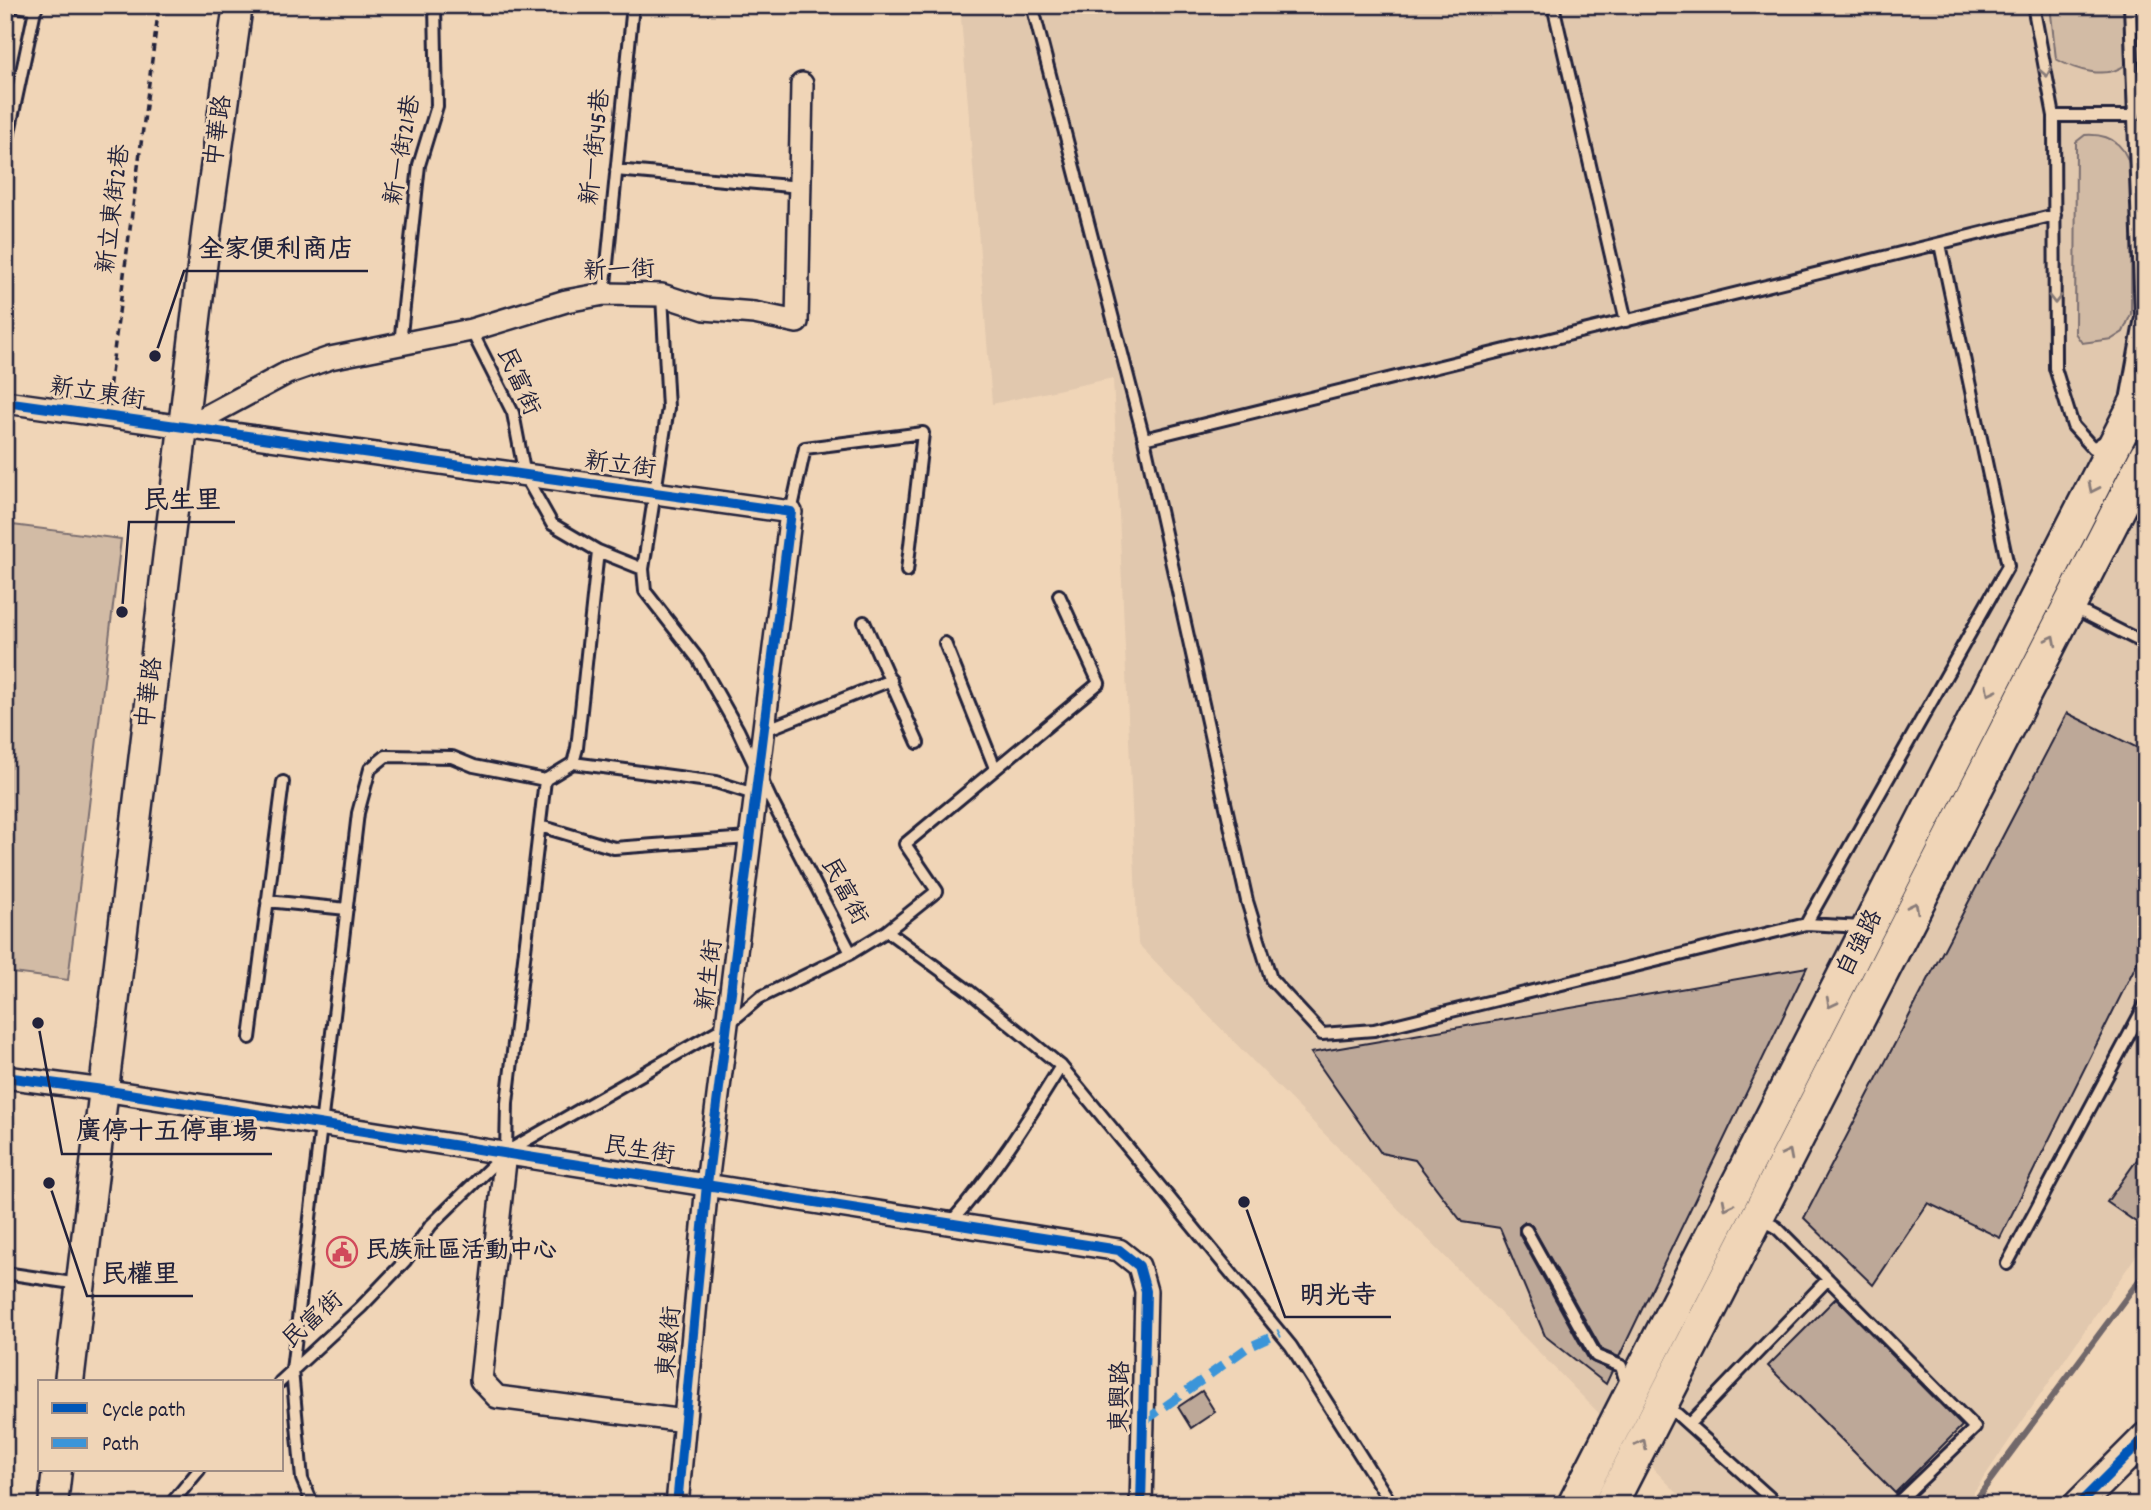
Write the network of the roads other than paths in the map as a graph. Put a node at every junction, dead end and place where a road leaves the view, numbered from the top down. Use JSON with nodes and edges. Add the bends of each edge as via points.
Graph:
{"nodes":[{"id":1,"x":9,"y":5,"type":"edge"},
{"id":2,"x":238,"y":5,"type":"edge"},
{"id":3,"x":435,"y":5,"type":"edge"},
{"id":4,"x":633,"y":5,"type":"edge"},
{"id":5,"x":1032,"y":5,"type":"edge"},
{"id":6,"x":1553,"y":5,"type":"edge"},
{"id":7,"x":2033,"y":5,"type":"edge"},
{"id":8,"x":2130,"y":5,"type":"edge"},
{"id":9,"x":36,"y":7,"type":"edge"},
{"id":10,"x":2146,"y":67,"type":"edge"},
{"id":11,"x":802,"y":84,"type":"dead end"},
{"id":12,"x":2054,"y":116,"type":"junction"},
{"id":13,"x":2135,"y":116,"type":"junction"},
{"id":14,"x":5,"y":151,"type":"edge"},
{"id":15,"x":616,"y":170,"type":"junction"},
{"id":16,"x":800,"y":187,"type":"junction"},
{"id":17,"x":2055,"y":215,"type":"junction"},
{"id":18,"x":1940,"y":244,"type":"junction"},
{"id":19,"x":604,"y":294,"type":"junction"},
{"id":20,"x":662,"y":295,"type":"junction"},
{"id":21,"x":1626,"y":321,"type":"junction"},
{"id":22,"x":471,"y":330,"type":"junction"},
{"id":23,"x":400,"y":344,"type":"junction"},
{"id":24,"x":2146,"y":383,"type":"edge"},
{"id":25,"x":5,"y":402,"type":"edge"},
{"id":26,"x":183,"y":429,"type":"junction"},
{"id":27,"x":2120,"y":432,"type":"junction"},
{"id":28,"x":1144,"y":439,"type":"junction"},
{"id":29,"x":2146,"y":450,"type":"edge"},
{"id":30,"x":2146,"y":456,"type":"edge"},
{"id":31,"x":525,"y":476,"type":"junction"},
{"id":32,"x":655,"y":493,"type":"junction"},
{"id":33,"x":791,"y":512,"type":"junction"},
{"id":34,"x":598,"y":551,"type":"junction"},
{"id":35,"x":643,"y":569,"type":"junction"},
{"id":36,"x":907,"y":571,"type":"dead end"},
{"id":37,"x":1059,"y":595,"type":"dead end"},
{"id":38,"x":2040,"y":595,"type":"junction"},
{"id":39,"x":2070,"y":606,"type":"junction"},
{"id":40,"x":864,"y":622,"type":"dead end"},
{"id":41,"x":945,"y":643,"type":"dead end"},
{"id":42,"x":2146,"y":644,"type":"edge"},
{"id":43,"x":891,"y":680,"type":"junction"},
{"id":44,"x":763,"y":731,"type":"junction"},
{"id":45,"x":918,"y":743,"type":"dead end"},
{"id":46,"x":573,"y":763,"type":"junction"},
{"id":47,"x":995,"y":768,"type":"junction"},
{"id":48,"x":758,"y":772,"type":"junction"},
{"id":49,"x":545,"y":780,"type":"junction"},
{"id":50,"x":284,"y":782,"type":"dead end"},
{"id":51,"x":762,"y":796,"type":"junction"},
{"id":52,"x":540,"y":826,"type":"junction"},
{"id":53,"x":748,"y":838,"type":"junction"},
{"id":54,"x":267,"y":901,"type":"junction"},
{"id":55,"x":348,"y":909,"type":"junction"},
{"id":56,"x":1806,"y":924,"type":"junction"},
{"id":57,"x":887,"y":931,"type":"junction"},
{"id":58,"x":1884,"y":932,"type":"junction"},
{"id":59,"x":851,"y":953,"type":"junction"},
{"id":60,"x":2146,"y":1003,"type":"edge"},
{"id":61,"x":726,"y":1026,"type":"junction"},
{"id":62,"x":250,"y":1038,"type":"dead end"},
{"id":63,"x":1060,"y":1066,"type":"junction"},
{"id":64,"x":5,"y":1077,"type":"edge"},
{"id":65,"x":103,"y":1090,"type":"junction"},
{"id":66,"x":323,"y":1126,"type":"junction"},
{"id":67,"x":506,"y":1152,"type":"junction"},
{"id":68,"x":707,"y":1184,"type":"junction"},
{"id":69,"x":1756,"y":1217,"type":"junction"},
{"id":70,"x":951,"y":1222,"type":"junction"},
{"id":71,"x":1526,"y":1230,"type":"dead end"},
{"id":72,"x":2007,"y":1265,"type":"dead end"},
{"id":73,"x":5,"y":1273,"type":"edge"},
{"id":74,"x":1828,"y":1279,"type":"junction"},
{"id":75,"x":82,"y":1285,"type":"junction"},
{"id":76,"x":1146,"y":1291,"type":"joint"},
{"id":77,"x":292,"y":1370,"type":"junction"},
{"id":78,"x":69,"y":1380,"type":"edge"},
{"id":79,"x":282,"y":1380,"type":"edge"},
{"id":80,"x":1631,"y":1395,"type":"junction"},
{"id":81,"x":1660,"y":1408,"type":"junction"},
{"id":82,"x":684,"y":1421,"type":"junction"},
{"id":83,"x":1689,"y":1424,"type":"junction"},
{"id":84,"x":2146,"y":1437,"type":"edge"},
{"id":85,"x":57,"y":1472,"type":"edge"},
{"id":86,"x":197,"y":1472,"type":"edge"},
{"id":87,"x":53,"y":1505,"type":"edge"},
{"id":88,"x":170,"y":1505,"type":"edge"},
{"id":89,"x":313,"y":1505,"type":"edge"},
{"id":90,"x":677,"y":1505,"type":"edge"},
{"id":91,"x":1141,"y":1505,"type":"edge"},
{"id":92,"x":1392,"y":1505,"type":"edge"},
{"id":93,"x":1574,"y":1505,"type":"edge"},
{"id":94,"x":1610,"y":1505,"type":"edge"},
{"id":95,"x":1778,"y":1505,"type":"edge"},
{"id":96,"x":1895,"y":1505,"type":"edge"},
{"id":97,"x":2078,"y":1505,"type":"edge"}],
"edges":[{"from":1,"to":9,"type":"lane"},
{"from":2,"to":26,"type":"street","name":"中華路"},
{"from":3,"to":23,"type":"lane","name":"新一街21巷","via":[[437,106],[419,165]]},
{"from":4,"to":15,"type":"lane","name":"新一街45巷"},
{"from":5,"to":28,"type":"lane"},
{"from":6,"to":21,"type":"lane"},
{"from":7,"to":12,"type":"lane","one_way":true},
{"from":8,"to":13,"type":"lane"},
{"from":9,"to":14,"type":"lane"},
{"from":10,"to":13,"type":"lane"},
{"from":11,"to":16,"type":"street","name":"新一街"},
{"from":12,"to":13,"type":"lane"},
{"from":12,"to":17,"type":"lane"},
{"from":13,"to":27,"type":"lane","via":[[2141,317]]},
{"from":15,"to":16,"type":"lane"},
{"from":15,"to":19,"type":"lane","name":"新一街45巷"},
{"from":16,"to":20,"type":"street","name":"新一街","via":[[797,322],[705,309]]},
{"from":17,"to":18,"type":"lane"},
{"from":17,"to":27,"type":"lane","one_way":true,"via":[[2056,368],[2073,426],[2093,448]]},
{"from":18,"to":21,"type":"lane"},
{"from":18,"to":56,"type":"lane","via":[[2008,566]]},
{"from":19,"to":20,"type":"street","name":"新一街"},
{"from":19,"to":22,"type":"street","name":"新一街","via":[[566,300]]},
{"from":20,"to":32,"type":"lane","via":[[668,408]]},
{"from":21,"to":28,"type":"lane"},
{"from":22,"to":23,"type":"street","name":"新一街"},
{"from":22,"to":31,"type":"lane","name":"民富街","via":[[513,413]]},
{"from":23,"to":26,"type":"street","name":"新一街","via":[[330,358],[288,373]]},
{"from":24,"to":27,"type":"main road","name":"自強路"},
{"from":25,"to":26,"type":"street","name":"新立東街"},
{"from":26,"to":31,"type":"street","name":"新立街"},
{"from":26,"to":65,"type":"street","name":"中華路"},
{"from":27,"to":29,"type":"street"},
{"from":27,"to":38,"type":"main road","name":"自強路","one_way":true},
{"from":28,"to":56,"type":"lane","via":[[1247,901],[1271,979],[1322,1034],[1374,1030]]},
{"from":30,"to":39,"type":"main road","name":"自強路"},
{"from":31,"to":32,"type":"street","name":"新立街"},
{"from":31,"to":34,"type":"lane","name":"民富街","via":[[552,524]]},
{"from":32,"to":33,"type":"street","name":"新立街"},
{"from":32,"to":35,"type":"lane"},
{"from":33,"to":36,"type":"lane","via":[[805,449],[923,433]]},
{"from":33,"to":44,"type":"street"},
{"from":34,"to":35,"type":"lane","name":"民富街"},
{"from":34,"to":46,"type":"lane"},
{"from":35,"to":48,"type":"lane","via":[[645,591],[698,660]]},
{"from":37,"to":47,"type":"lane","via":[[1099,683]]},
{"from":38,"to":39,"type":"main road"},
{"from":38,"to":58,"type":"main road","name":"自強路","one_way":true},
{"from":39,"to":42,"type":"lane"},
{"from":58,"to":39,"type":"main road","name":"自強路","one_way":true},
{"from":40,"to":43,"type":"lane"},
{"from":41,"to":47,"type":"lane"},
{"from":43,"to":44,"type":"lane"},
{"from":43,"to":45,"type":"lane"},
{"from":44,"to":48,"type":"street"},
{"from":46,"to":49,"type":"lane"},
{"from":46,"to":51,"type":"lane","via":[[716,782]]},
{"from":47,"to":57,"type":"lane","via":[[905,844],[937,891]]},
{"from":48,"to":51,"type":"street","name":"新生街"},
{"from":49,"to":52,"type":"lane"},
{"from":49,"to":55,"type":"lane","via":[[452,757],[386,757],[370,769],[358,813]]},
{"from":50,"to":54,"type":"lane"},
{"from":51,"to":53,"type":"street","name":"新生街"},
{"from":51,"to":59,"type":"lane","name":"民富街"},
{"from":52,"to":53,"type":"lane","via":[[614,848]]},
{"from":52,"to":67,"type":"lane","via":[[507,1103]]},
{"from":53,"to":61,"type":"street","name":"新生街"},
{"from":54,"to":55,"type":"lane"},
{"from":54,"to":62,"type":"lane"},
{"from":55,"to":66,"type":"lane"},
{"from":56,"to":58,"type":"lane"},
{"from":57,"to":59,"type":"lane"},
{"from":57,"to":63,"type":"lane"},
{"from":69,"to":58,"type":"main road","name":"自強路","one_way":true},
{"from":58,"to":80,"type":"main road","name":"自強路","one_way":true},
{"from":59,"to":61,"type":"lane","name":"民富街","via":[[759,998]]},
{"from":60,"to":72,"type":"lane"},
{"from":61,"to":67,"type":"lane","name":"民富街"},
{"from":61,"to":68,"type":"street","name":"新生街"},
{"from":63,"to":70,"type":"lane","via":[[1016,1140]]},
{"from":63,"to":92,"type":"lane","via":[[1291,1346]]},
{"from":64,"to":65,"type":"street","name":"民生街"},
{"from":65,"to":66,"type":"street","name":"民生街"},
{"from":65,"to":75,"type":"street","name":"中華路"},
{"from":66,"to":67,"type":"street","name":"民生街"},
{"from":66,"to":77,"type":"lane"},
{"from":67,"to":68,"type":"street","name":"民生街"},
{"from":67,"to":77,"type":"lane","name":"民富街","via":[[431,1225],[405,1261],[361,1307]]},
{"from":67,"to":82,"type":"street","via":[[481,1380],[497,1397]]},
{"from":68,"to":70,"type":"street","name":"民生街"},
{"from":68,"to":82,"type":"street","name":"東銀街"},
{"from":69,"to":74,"type":"lane","via":[[1776,1227]]},
{"from":69,"to":81,"type":"main road","name":"自強路"},
{"from":70,"to":76,"type":"street","name":"民生街","via":[[1119,1250],[1139,1266]]},
{"from":71,"to":80,"type":"lane","via":[[1597,1356],[1621,1366]]},
{"from":73,"to":75,"type":"lane"},
{"from":74,"to":83,"type":"lane"},
{"from":74,"to":96,"type":"lane","via":[[1975,1428]]},
{"from":75,"to":78,"type":"street","name":"中華路"},
{"from":76,"to":91,"type":"street","name":"東興路"},
{"from":77,"to":79,"type":"lane","name":"民富街"},
{"from":77,"to":89,"type":"lane","via":[[302,1479]]},
{"from":80,"to":81,"type":"main road"},
{"from":80,"to":93,"type":"main road","name":"自強路"},
{"from":81,"to":83,"type":"lane"},
{"from":94,"to":81,"type":"main road","name":"自強路","one_way":true},
{"from":82,"to":90,"type":"street","name":"東銀街"},
{"from":83,"to":95,"type":"lane"},
{"from":84,"to":97,"type":"street"},
{"from":85,"to":87,"type":"street"},
{"from":86,"to":88,"type":"lane"}]}
